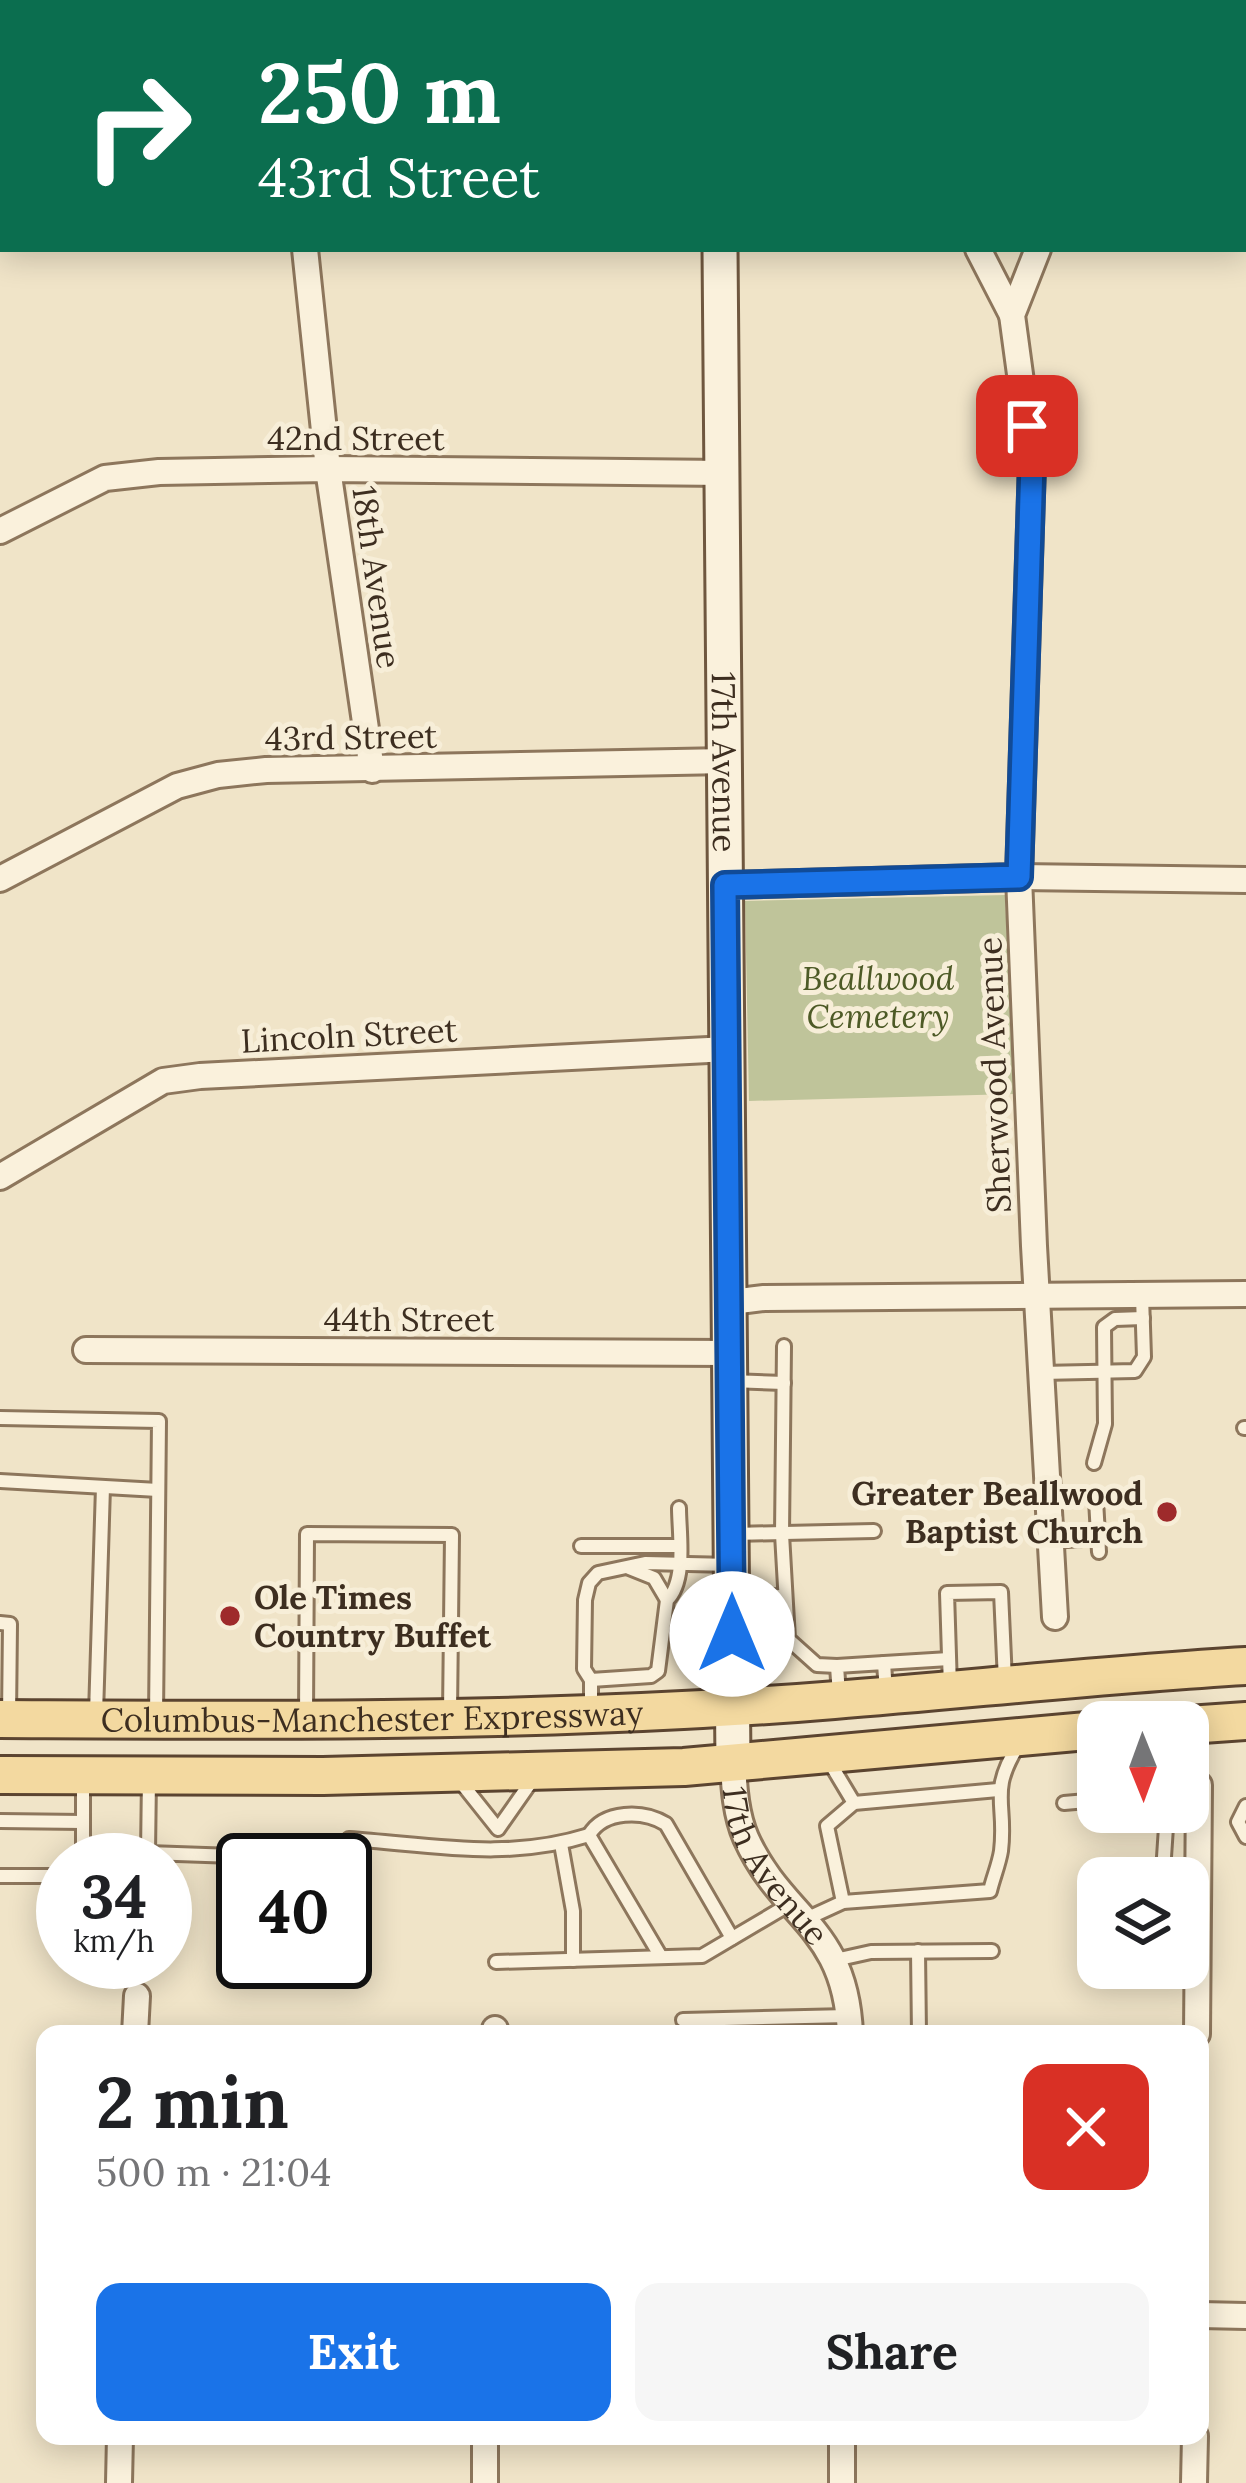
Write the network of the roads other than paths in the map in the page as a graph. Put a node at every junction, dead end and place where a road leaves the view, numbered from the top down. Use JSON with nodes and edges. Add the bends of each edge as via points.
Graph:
{"nodes":[{"id":1,"x":305,"y":252,"type":"edge"},
{"id":2,"x":720,"y":252,"type":"edge"},
{"id":3,"x":980,"y":252,"type":"edge"},
{"id":4,"x":1038,"y":252,"type":"edge"},
{"id":5,"x":1012,"y":315,"type":"junction"},
{"id":6,"x":328,"y":469,"type":"junction"},
{"id":7,"x":725,"y":473,"type":"junction"},
{"id":8,"x":0,"y":531,"type":"edge"},
{"id":9,"x":727,"y":761,"type":"junction"},
{"id":10,"x":372,"y":770,"type":"junction"},
{"id":11,"x":1019,"y":877,"type":"junction"},
{"id":12,"x":0,"y":879,"type":"edge"},
{"id":13,"x":1246,"y":880,"type":"edge"},
{"id":14,"x":725,"y":885,"type":"junction"},
{"id":15,"x":728,"y":1049,"type":"junction"},
{"id":16,"x":0,"y":1177,"type":"edge"},
{"id":17,"x":1246,"y":1294,"type":"edge"},
{"id":18,"x":1036,"y":1298,"type":"junction"},
{"id":19,"x":731,"y":1302,"type":"junction"},
{"id":20,"x":1143,"y":1307,"type":"junction"},
{"id":21,"x":784,"y":1346,"type":"dead end"},
{"id":22,"x":86,"y":1350,"type":"dead end"},
{"id":23,"x":731,"y":1367,"type":"junction"},
{"id":24,"x":1104,"y":1371,"type":"junction"},
{"id":25,"x":1041,"y":1373,"type":"junction"},
{"id":26,"x":784,"y":1383,"type":"junction"},
{"id":27,"x":0,"y":1418,"type":"edge"},
{"id":28,"x":1094,"y":1463,"type":"dead end"},
{"id":29,"x":0,"y":1481,"type":"edge"},
{"id":30,"x":103,"y":1487,"type":"junction"},
{"id":31,"x":158,"y":1490,"type":"junction"},
{"id":32,"x":1096,"y":1500,"type":"dead end"},
{"id":33,"x":679,"y":1508,"type":"dead end"},
{"id":34,"x":874,"y":1531,"type":"dead end"},
{"id":35,"x":782,"y":1534,"type":"junction"},
{"id":36,"x":1050,"y":1541,"type":"junction"},
{"id":37,"x":581,"y":1546,"type":"dead end"},
{"id":38,"x":679,"y":1546,"type":"junction"},
{"id":39,"x":678,"y":1566,"type":"junction"},
{"id":40,"x":732,"y":1566,"type":"junction"},
{"id":41,"x":626,"y":1568,"type":"junction"},
{"id":42,"x":785,"y":1596,"type":"junction"},
{"id":43,"x":667,"y":1600,"type":"junction"},
{"id":44,"x":1055,"y":1617,"type":"dead end"},
{"id":45,"x":0,"y":1623,"type":"edge"},
{"id":46,"x":1246,"y":1666,"type":"edge"},
{"id":47,"x":5,"y":1672,"type":"edge"},
{"id":48,"x":950,"y":1673,"type":"junction"},
{"id":49,"x":838,"y":1682,"type":"junction"},
{"id":50,"x":1005,"y":1682,"type":"junction"},
{"id":51,"x":591,"y":1697,"type":"junction"},
{"id":52,"x":732,"y":1707,"type":"junction"},
{"id":53,"x":4,"y":1719,"type":"edge"},
{"id":54,"x":95,"y":1720,"type":"junction"},
{"id":55,"x":156,"y":1720,"type":"junction"},
{"id":56,"x":306,"y":1720,"type":"junction"},
{"id":57,"x":450,"y":1720,"type":"junction"},
{"id":58,"x":1246,"y":1721,"type":"edge"},
{"id":59,"x":1209,"y":1724,"type":"edge"},
{"id":60,"x":1077,"y":1731,"type":"edge"},
{"id":61,"x":1027,"y":1733,"type":"junction"},
{"id":62,"x":825,"y":1755,"type":"junction"},
{"id":63,"x":733,"y":1763,"type":"junction"},
{"id":64,"x":538,"y":1772,"type":"junction"},
{"id":65,"x":454,"y":1774,"type":"junction"},
{"id":66,"x":0,"y":1775,"type":"edge"},
{"id":67,"x":82,"y":1776,"type":"junction"},
{"id":68,"x":149,"y":1777,"type":"junction"},
{"id":69,"x":998,"y":1790,"type":"junction"},
{"id":70,"x":1077,"y":1802,"type":"edge"},
{"id":71,"x":854,"y":1803,"type":"junction"},
{"id":72,"x":1064,"y":1803,"type":"dead end"},
{"id":73,"x":1246,"y":1806,"type":"edge"},
{"id":74,"x":0,"y":1821,"type":"edge"},
{"id":75,"x":83,"y":1822,"type":"junction"},
{"id":76,"x":498,"y":1829,"type":"junction"},
{"id":77,"x":83,"y":1833,"type":"edge"},
{"id":78,"x":146,"y":1833,"type":"edge"},
{"id":79,"x":1199,"y":1833,"type":"edge"},
{"id":80,"x":589,"y":1835,"type":"junction"},
{"id":81,"x":1246,"y":1837,"type":"edge"},
{"id":82,"x":372,"y":1841,"type":"edge"},
{"id":83,"x":561,"y":1844,"type":"junction"},
{"id":84,"x":497,"y":1853,"type":"junction"},
{"id":85,"x":0,"y":1876,"type":"edge"},
{"id":86,"x":36,"y":1876,"type":"edge"},
{"id":87,"x":844,"y":1902,"type":"junction"},
{"id":88,"x":799,"y":1911,"type":"junction"},
{"id":89,"x":732,"y":1938,"type":"junction"},
{"id":90,"x":992,"y":1951,"type":"dead end"},
{"id":91,"x":918,"y":1952,"type":"junction"},
{"id":92,"x":662,"y":1957,"type":"junction"},
{"id":93,"x":573,"y":1960,"type":"junction"},
{"id":94,"x":835,"y":1960,"type":"junction"},
{"id":95,"x":496,"y":1963,"type":"dead end"},
{"id":96,"x":136,"y":1996,"type":"dead end"},
{"id":97,"x":683,"y":2020,"type":"dead end"},
{"id":98,"x":135,"y":2025,"type":"edge"},
{"id":99,"x":850,"y":2025,"type":"edge"},
{"id":100,"x":919,"y":2025,"type":"edge"},
{"id":101,"x":1197,"y":2025,"type":"edge"},
{"id":102,"x":1209,"y":2315,"type":"edge"},
{"id":103,"x":1246,"y":2315,"type":"edge"},
{"id":104,"x":120,"y":2445,"type":"edge"},
{"id":105,"x":485,"y":2445,"type":"edge"},
{"id":106,"x":842,"y":2445,"type":"edge"},
{"id":107,"x":1195,"y":2445,"type":"edge"},
{"id":108,"x":118,"y":2483,"type":"edge"},
{"id":109,"x":485,"y":2483,"type":"edge"},
{"id":110,"x":842,"y":2483,"type":"edge"},
{"id":111,"x":1194,"y":2483,"type":"edge"}],
"edges":[{"from":1,"to":6,"type":"street","name":"18th Avenue"},
{"from":2,"to":7,"type":"street","name":"17th Avenue"},
{"from":3,"to":5,"type":"street","name":"Sherwood Avenue"},
{"from":4,"to":5,"type":"street","name":"Sherwood Avenue"},
{"from":5,"to":11,"type":"street","name":"Sherwood Avenue","via":[[1032,464]]},
{"from":6,"to":7,"type":"street","name":"42nd Street"},
{"from":6,"to":8,"type":"street","name":"42nd Street","via":[[105,478]]},
{"from":6,"to":10,"type":"street","name":"18th Avenue"},
{"from":7,"to":9,"type":"street","name":"17th Avenue"},
{"from":9,"to":10,"type":"street","name":"43rd Street"},
{"from":9,"to":14,"type":"street","name":"17th Avenue"},
{"from":10,"to":12,"type":"street","name":"43rd Street","via":[[266,770],[177,787]]},
{"from":11,"to":13,"type":"street"},
{"from":11,"to":14,"type":"street"},
{"from":11,"to":18,"type":"street","name":"Sherwood Avenue"},
{"from":14,"to":15,"type":"street","name":"17th Avenue"},
{"from":15,"to":16,"type":"street","name":"Lincoln Street","via":[[163,1082]]},
{"from":15,"to":19,"type":"street","name":"17th Avenue"},
{"from":17,"to":20,"type":"street"},
{"from":18,"to":19,"type":"street"},
{"from":18,"to":20,"type":"street"},
{"from":18,"to":25,"type":"street","name":"Sherwood Avenue"},
{"from":19,"to":23,"type":"street","name":"17th Avenue"},
{"from":20,"to":24,"type":"lane","via":[[1103,1327]]},
{"from":20,"to":24,"type":"lane","via":[[1142,1365]]},
{"from":21,"to":26,"type":"lane"},
{"from":22,"to":23,"type":"street","name":"44th Street"},
{"from":23,"to":26,"type":"lane"},
{"from":23,"to":40,"type":"street","name":"17th Avenue"},
{"from":24,"to":25,"type":"lane"},
{"from":24,"to":28,"type":"lane","via":[[1105,1424]]},
{"from":25,"to":36,"type":"street","name":"Sherwood Avenue"},
{"from":26,"to":35,"type":"lane"},
{"from":27,"to":31,"type":"lane","via":[[159,1421]]},
{"from":29,"to":30,"type":"lane"},
{"from":30,"to":31,"type":"lane"},
{"from":30,"to":54,"type":"lane"},
{"from":31,"to":55,"type":"lane"},
{"from":32,"to":36,"type":"lane","via":[[1099,1545]]},
{"from":33,"to":38,"type":"lane"},
{"from":34,"to":35,"type":"lane"},
{"from":35,"to":40,"type":"lane"},
{"from":35,"to":42,"type":"lane"},
{"from":36,"to":44,"type":"street","name":"Sherwood Avenue"},
{"from":37,"to":38,"type":"lane"},
{"from":38,"to":39,"type":"lane"},
{"from":39,"to":40,"type":"lane"},
{"from":39,"to":41,"type":"lane"},
{"from":39,"to":43,"type":"lane"},
{"from":40,"to":42,"type":"lane"},
{"from":40,"to":52,"type":"street","name":"17th Avenue"},
{"from":41,"to":43,"type":"lane","via":[[654,1578]]},
{"from":41,"to":51,"type":"lane","via":[[608,1568],[589,1582],[584,1669]]},
{"from":42,"to":49,"type":"lane","via":[[788,1640]]},
{"from":43,"to":51,"type":"lane","via":[[658,1671]]},
{"from":45,"to":47,"type":"lane","via":[[10,1624]]},
{"from":46,"to":50,"type":"main road","name":"Columbus-Manchester Expressway"},
{"from":47,"to":53,"type":"lane"},
{"from":48,"to":49,"type":"main road","name":"Columbus-Manchester Expressway"},
{"from":48,"to":50,"type":"main road","name":"Columbus-Manchester Expressway"},
{"from":48,"to":50,"type":"lane","via":[[947,1593],[1001,1592]]},
{"from":49,"to":52,"type":"main road","name":"Columbus-Manchester Expressway"},
{"from":51,"to":52,"type":"main road","name":"Columbus-Manchester Expressway"},
{"from":51,"to":57,"type":"main road","name":"Columbus-Manchester Expressway"},
{"from":52,"to":63,"type":"street","name":"17th Avenue"},
{"from":53,"to":54,"type":"main road","name":"Columbus-Manchester Expressway"},
{"from":54,"to":55,"type":"main road","name":"Columbus-Manchester Expressway"},
{"from":55,"to":56,"type":"main road","name":"Columbus-Manchester Expressway"},
{"from":56,"to":57,"type":"main road","name":"Columbus-Manchester Expressway"},
{"from":56,"to":57,"type":"lane","via":[[307,1534],[452,1535]]},
{"from":58,"to":59,"type":"main road"},
{"from":60,"to":61,"type":"main road","name":"Columbus-Manchester Expressway"},
{"from":61,"to":62,"type":"main road","name":"Columbus-Manchester Expressway"},
{"from":61,"to":69,"type":"lane"},
{"from":62,"to":63,"type":"main road","name":"Columbus-Manchester Expressway"},
{"from":62,"to":71,"type":"lane"},
{"from":63,"to":64,"type":"main road","name":"Columbus-Manchester Expressway"},
{"from":63,"to":88,"type":"street","name":"17th Avenue","via":[[746,1837]]},
{"from":64,"to":65,"type":"main road","name":"Columbus-Manchester Expressway"},
{"from":64,"to":76,"type":"lane"},
{"from":65,"to":68,"type":"main road","name":"Columbus-Manchester Expressway"},
{"from":65,"to":76,"type":"lane"},
{"from":66,"to":67,"type":"main road","name":"Columbus-Manchester Expressway"},
{"from":67,"to":68,"type":"main road","name":"Columbus-Manchester Expressway"},
{"from":67,"to":75,"type":"lane"},
{"from":68,"to":78,"type":"lane"},
{"from":69,"to":71,"type":"lane"},
{"from":69,"to":87,"type":"lane","via":[[1001,1850],[990,1891]]},
{"from":70,"to":72,"type":"lane"},
{"from":71,"to":87,"type":"lane","via":[[827,1826]]},
{"from":73,"to":81,"type":"lane","via":[[1238,1822]]},
{"from":74,"to":75,"type":"lane"},
{"from":75,"to":77,"type":"lane"},
{"from":76,"to":84,"type":"lane"},
{"from":79,"to":101,"type":"street"},
{"from":80,"to":83,"type":"lane"},
{"from":80,"to":89,"type":"lane","via":[[599,1822],[631,1814],[666,1824]]},
{"from":80,"to":92,"type":"lane"},
{"from":82,"to":84,"type":"lane"},
{"from":83,"to":84,"type":"lane"},
{"from":83,"to":93,"type":"lane"},
{"from":85,"to":86,"type":"lane"},
{"from":87,"to":88,"type":"lane"},
{"from":88,"to":89,"type":"lane"},
{"from":88,"to":94,"type":"street","name":"17th Avenue"},
{"from":89,"to":92,"type":"lane","via":[[702,1955]]},
{"from":90,"to":91,"type":"lane"},
{"from":91,"to":94,"type":"lane"},
{"from":91,"to":100,"type":"lane"},
{"from":92,"to":93,"type":"lane"},
{"from":93,"to":95,"type":"lane"},
{"from":94,"to":99,"type":"street","name":"17th Avenue"},
{"from":96,"to":98,"type":"street"},
{"from":97,"to":99,"type":"lane"},
{"from":102,"to":103,"type":"street"},
{"from":104,"to":108,"type":"street"},
{"from":105,"to":109,"type":"street"},
{"from":106,"to":110,"type":"street"},
{"from":107,"to":111,"type":"street"}]}
